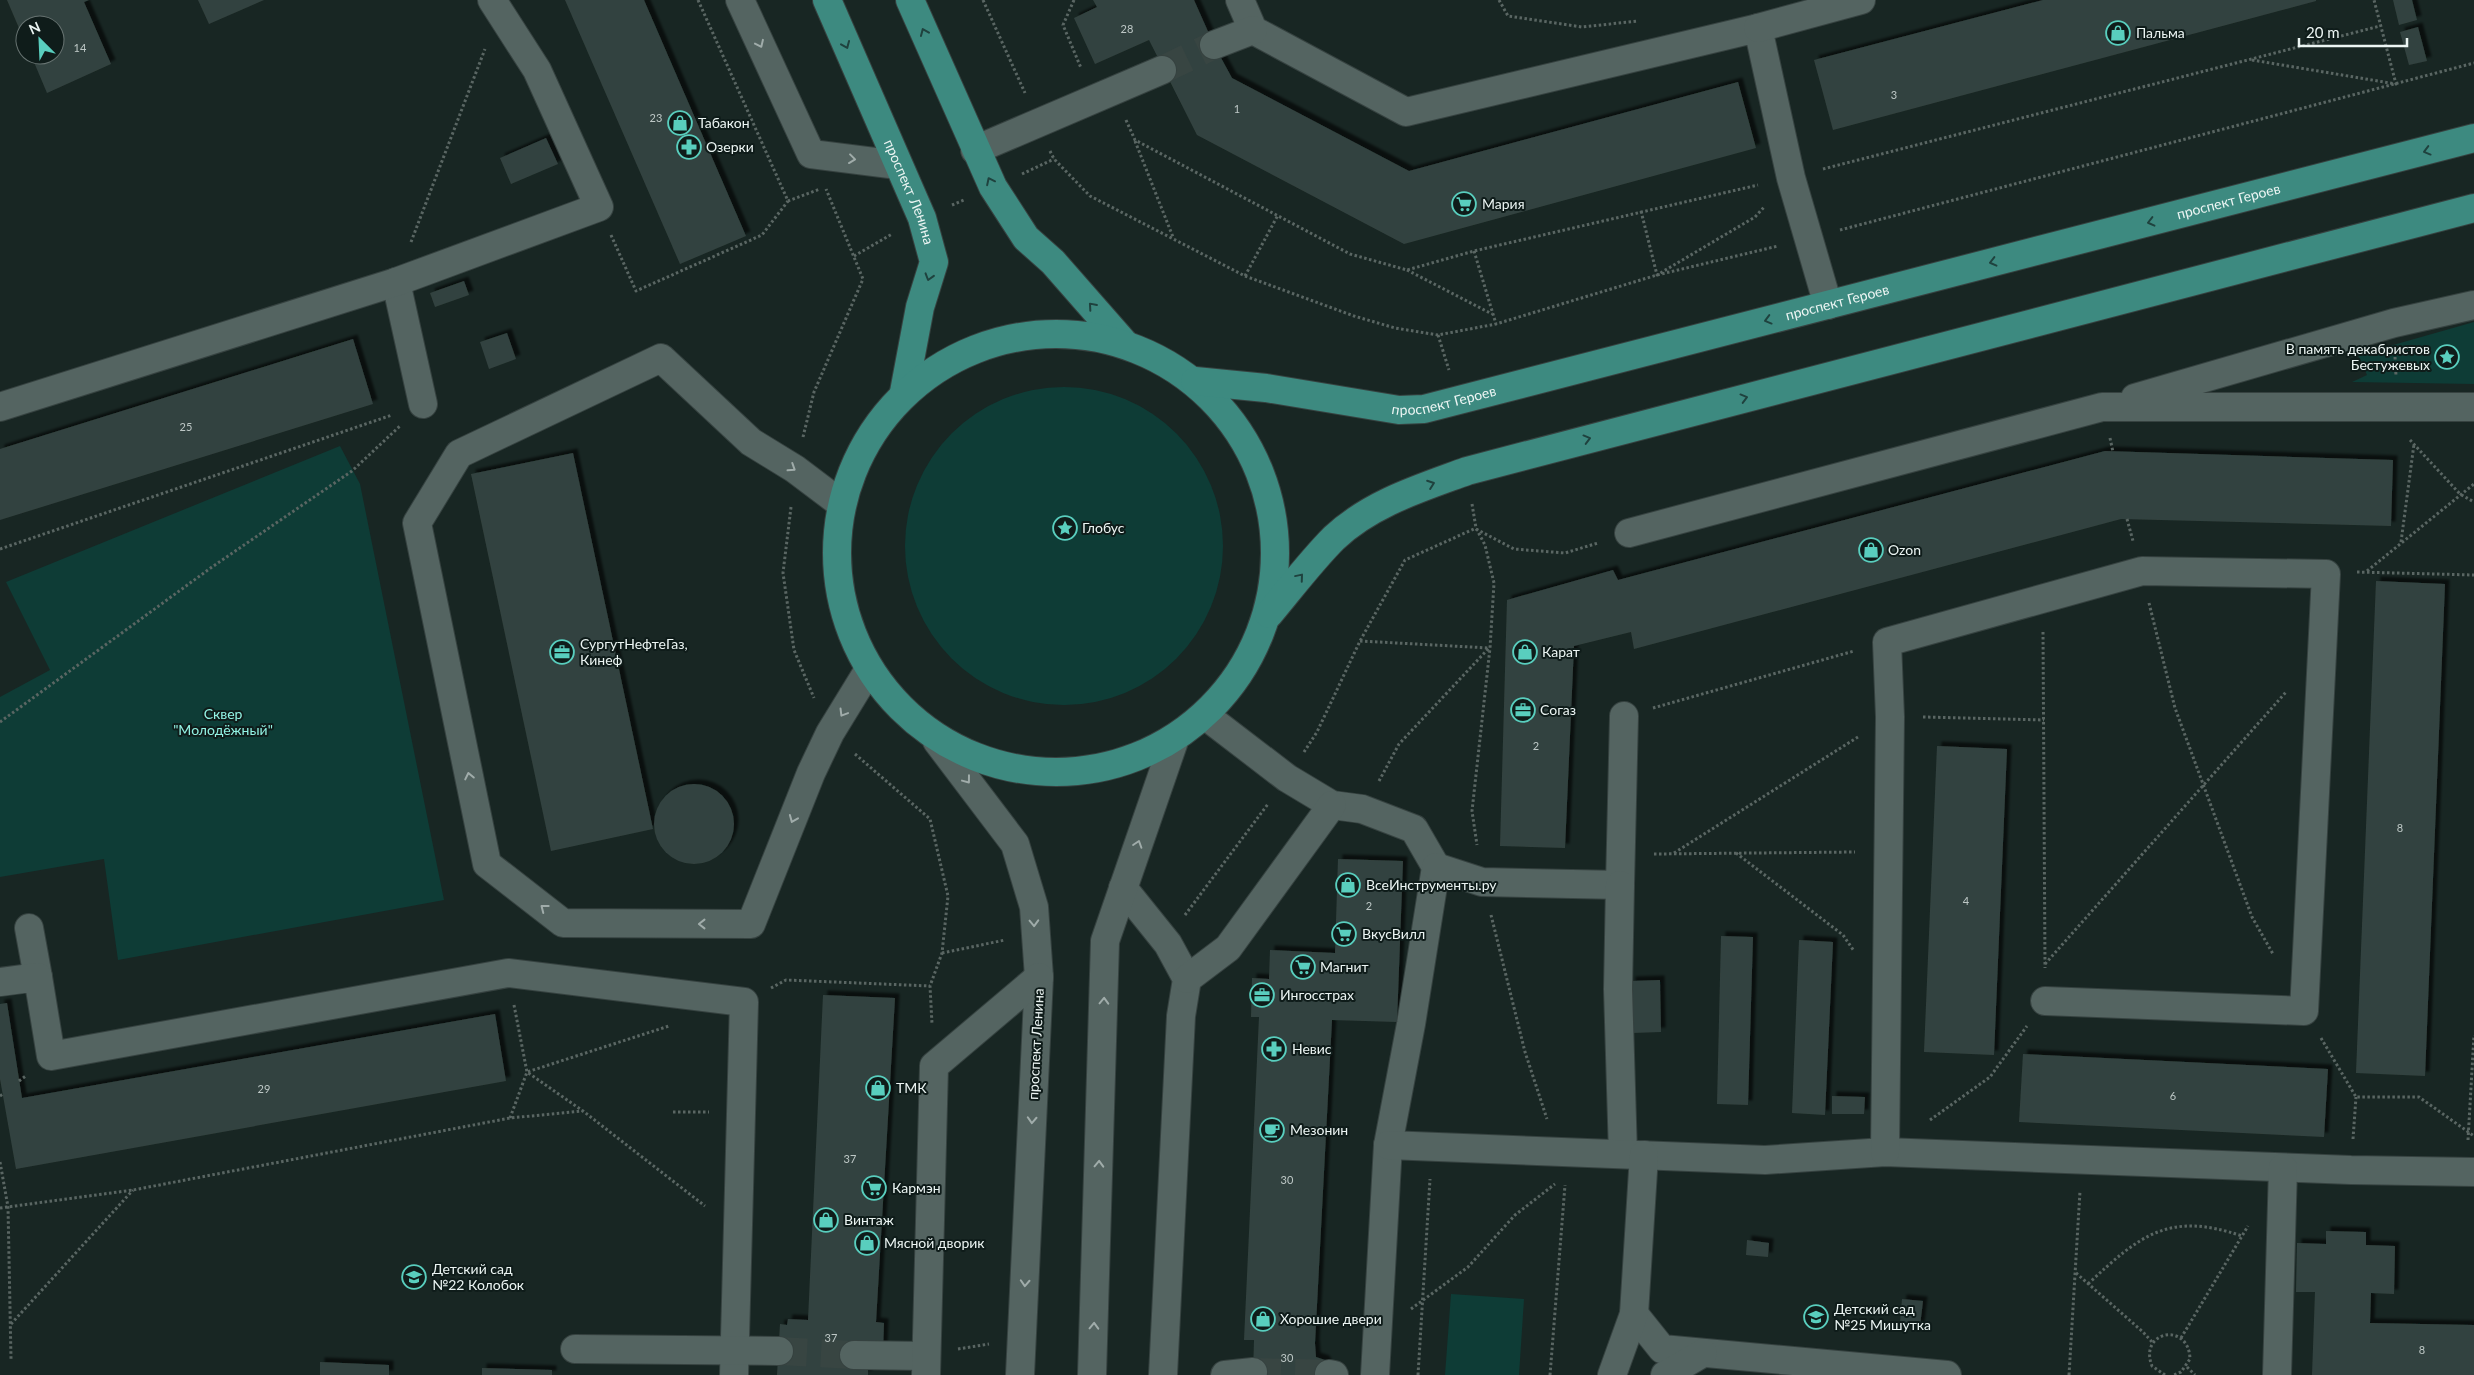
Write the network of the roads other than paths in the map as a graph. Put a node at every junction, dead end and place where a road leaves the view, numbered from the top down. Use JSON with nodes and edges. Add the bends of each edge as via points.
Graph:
{"nodes":[{"id":1,"x":740,"y":0,"type":"edge"},
{"id":2,"x":827,"y":0,"type":"edge"},
{"id":3,"x":910,"y":0,"type":"edge"},
{"id":4,"x":1240,"y":0,"type":"edge"},
{"id":5,"x":1861,"y":0,"type":"edge"},
{"id":6,"x":495,"y":5,"type":"edge"},
{"id":7,"x":1758,"y":28,"type":"junction"},
{"id":8,"x":1253,"y":30,"type":"junction"},
{"id":9,"x":1214,"y":45,"type":"tunnel mouth"},
{"id":10,"x":1162,"y":70,"type":"tunnel mouth"},
{"id":11,"x":2474,"y":138,"type":"edge"},
{"id":12,"x":975,"y":150,"type":"junction"},
{"id":13,"x":898,"y":165,"type":"junction"},
{"id":14,"x":2474,"y":208,"type":"edge"},
{"id":15,"x":396,"y":282,"type":"junction"},
{"id":16,"x":1828,"y":305,"type":"junction"},
{"id":17,"x":2474,"y":305,"type":"edge"},
{"id":18,"x":1124,"y":343,"type":"junction"},
{"id":19,"x":1195,"y":381,"type":"junction"},
{"id":20,"x":904,"y":392,"type":"junction"},
{"id":21,"x":423,"y":404,"type":"road end"},
{"id":22,"x":0,"y":407,"type":"edge"},
{"id":23,"x":2102,"y":407,"type":"junction"},
{"id":24,"x":2474,"y":407,"type":"edge"},
{"id":25,"x":840,"y":503,"type":"junction"},
{"id":26,"x":1629,"y":533,"type":"road end"},
{"id":27,"x":1269,"y":614,"type":"junction"},
{"id":28,"x":868,"y":671,"type":"junction"},
{"id":29,"x":1206,"y":716,"type":"junction"},
{"id":30,"x":1624,"y":716,"type":"road end"},
{"id":31,"x":937,"y":741,"type":"junction"},
{"id":32,"x":1174,"y":741,"type":"junction"},
{"id":33,"x":1332,"y":805,"type":"junction"},
{"id":34,"x":1436,"y":867,"type":"junction"},
{"id":35,"x":1620,"y":885,"type":"junction"},
{"id":36,"x":1124,"y":888,"type":"junction"},
{"id":37,"x":29,"y":928,"type":"dead end"},
{"id":38,"x":38,"y":977,"type":"junction"},
{"id":39,"x":1039,"y":977,"type":"junction"},
{"id":40,"x":1187,"y":979,"type":"junction"},
{"id":41,"x":0,"y":982,"type":"edge"},
{"id":42,"x":2045,"y":1000,"type":"road end"},
{"id":43,"x":1388,"y":1145,"type":"junction"},
{"id":44,"x":1885,"y":1152,"type":"junction"},
{"id":45,"x":1633,"y":1154,"type":"junction"},
{"id":46,"x":2283,"y":1168,"type":"junction"},
{"id":47,"x":2470,"y":1172,"type":"edge"},
{"id":48,"x":1634,"y":1314,"type":"junction"},
{"id":49,"x":575,"y":1349,"type":"dead end"},
{"id":50,"x":778,"y":1351,"type":"tunnel mouth"},
{"id":51,"x":1703,"y":1353,"type":"junction"},
{"id":52,"x":854,"y":1354,"type":"tunnel mouth"},
{"id":53,"x":735,"y":1362,"type":"edge"},
{"id":54,"x":926,"y":1365,"type":"edge"},
{"id":55,"x":1253,"y":1372,"type":"dead end"},
{"id":56,"x":1328,"y":1374,"type":"edge"},
{"id":57,"x":1020,"y":1375,"type":"edge"},
{"id":58,"x":1092,"y":1375,"type":"edge"},
{"id":59,"x":1163,"y":1375,"type":"edge"},
{"id":60,"x":1224,"y":1375,"type":"edge"},
{"id":61,"x":1334,"y":1375,"type":"edge"},
{"id":62,"x":1375,"y":1375,"type":"edge"},
{"id":63,"x":1612,"y":1375,"type":"edge"},
{"id":64,"x":1665,"y":1375,"type":"edge"},
{"id":65,"x":1947,"y":1375,"type":"edge"},
{"id":66,"x":2277,"y":1375,"type":"edge"}],
"edges":[{"from":1,"to":13,"type":"street","one_way":true,"via":[[811,154]]},
{"from":2,"to":13,"type":"main road","name":"проспект Ленина","one_way":true},
{"from":12,"to":3,"type":"main road","one_way":true},
{"from":4,"to":8,"type":"street"},
{"from":5,"to":7,"type":"street"},
{"from":6,"to":15,"type":"street","via":[[537,70],[599,207]]},
{"from":7,"to":8,"type":"street","via":[[1406,112]]},
{"from":7,"to":16,"type":"street","via":[[1791,178]]},
{"from":8,"to":9,"type":"street"},
{"from":10,"to":12,"type":"street"},
{"from":11,"to":16,"type":"main road","name":"проспект Героев","one_way":true},
{"from":18,"to":12,"type":"main road","one_way":true,"via":[[1053,262],[1026,238],[993,187]]},
{"from":13,"to":20,"type":"main road","name":"проспект Ленина","one_way":true,"via":[[922,218],[934,262],[920,307]]},
{"from":27,"to":14,"type":"main road","one_way":true,"via":[[1335,537],[1359,519],[1399,496],[1467,471]]},
{"from":15,"to":21,"type":"street"},
{"from":15,"to":22,"type":"street"},
{"from":16,"to":19,"type":"main road","name":"проспект Героев","one_way":true,"via":[[1424,409],[1399,410],[1266,388]]},
{"from":17,"to":23,"type":"street","via":[[2394,323]]},
{"from":18,"to":19,"type":"main road"},
{"from":18,"to":20,"type":"main road","via":[[1046,332],[969,350]]},
{"from":19,"to":27,"type":"main road","via":[[1250,446],[1276,528]]},
{"from":20,"to":25,"type":"main road","via":[[864,444]]},
{"from":23,"to":24,"type":"street"},
{"from":23,"to":26,"type":"street"},
{"from":25,"to":28,"type":"main road","via":[[834,560],[844,618]]},
{"from":28,"to":25,"type":"street","one_way":true,"via":[[830,734],[811,774],[751,924],[563,923],[487,864],[417,523],[459,454],[661,358],[750,442],[796,469]]},
{"from":27,"to":29,"type":"main road","via":[[1244,669]]},
{"from":28,"to":31,"type":"main road"},
{"from":29,"to":32,"type":"main road"},
{"from":29,"to":33,"type":"street","via":[[1287,778]]},
{"from":30,"to":35,"type":"street"},
{"from":31,"to":32,"type":"main road","via":[[1014,771],[1097,771]]},
{"from":31,"to":39,"type":"street","name":"проспект Ленина","one_way":true,"via":[[1015,844],[1034,907]]},
{"from":36,"to":32,"type":"street","one_way":true},
{"from":33,"to":34,"type":"street","via":[[1362,809],[1414,829]]},
{"from":33,"to":40,"type":"street","via":[[1228,948]]},
{"from":34,"to":35,"type":"street","via":[[1482,882]]},
{"from":34,"to":43,"type":"street"},
{"from":35,"to":45,"type":"street","via":[[1618,989]]},
{"from":36,"to":40,"type":"street","via":[[1168,944]]},
{"from":58,"to":36,"type":"street","one_way":true,"via":[[1106,941]]},
{"from":37,"to":38,"type":"street"},
{"from":38,"to":41,"type":"street"},
{"from":38,"to":53,"type":"street","via":[[51,1056],[508,973],[744,1002]]},
{"from":39,"to":54,"type":"street","via":[[934,1066]]},
{"from":39,"to":57,"type":"street","name":"проспект Ленина","one_way":true},
{"from":40,"to":59,"type":"street","via":[[1181,1016]]},
{"from":42,"to":44,"type":"street","via":[[2304,1011],[2326,574],[2142,571],[1887,642],[1890,717]]},
{"from":43,"to":45,"type":"street","via":[[1432,1146],[1562,1164]]},
{"from":43,"to":62,"type":"street"},
{"from":44,"to":45,"type":"street","via":[[1765,1160]]},
{"from":44,"to":46,"type":"street"},
{"from":45,"to":48,"type":"street"},
{"from":46,"to":47,"type":"street"},
{"from":46,"to":66,"type":"street"},
{"from":48,"to":51,"type":"street","via":[[1662,1349]]},
{"from":48,"to":63,"type":"street"},
{"from":49,"to":53,"type":"street"},
{"from":50,"to":53,"type":"street"},
{"from":51,"to":64,"type":"street"},
{"from":51,"to":65,"type":"street"},
{"from":52,"to":54,"type":"street"},
{"from":55,"to":60,"type":"street"},
{"from":56,"to":61,"type":"street"}]}
